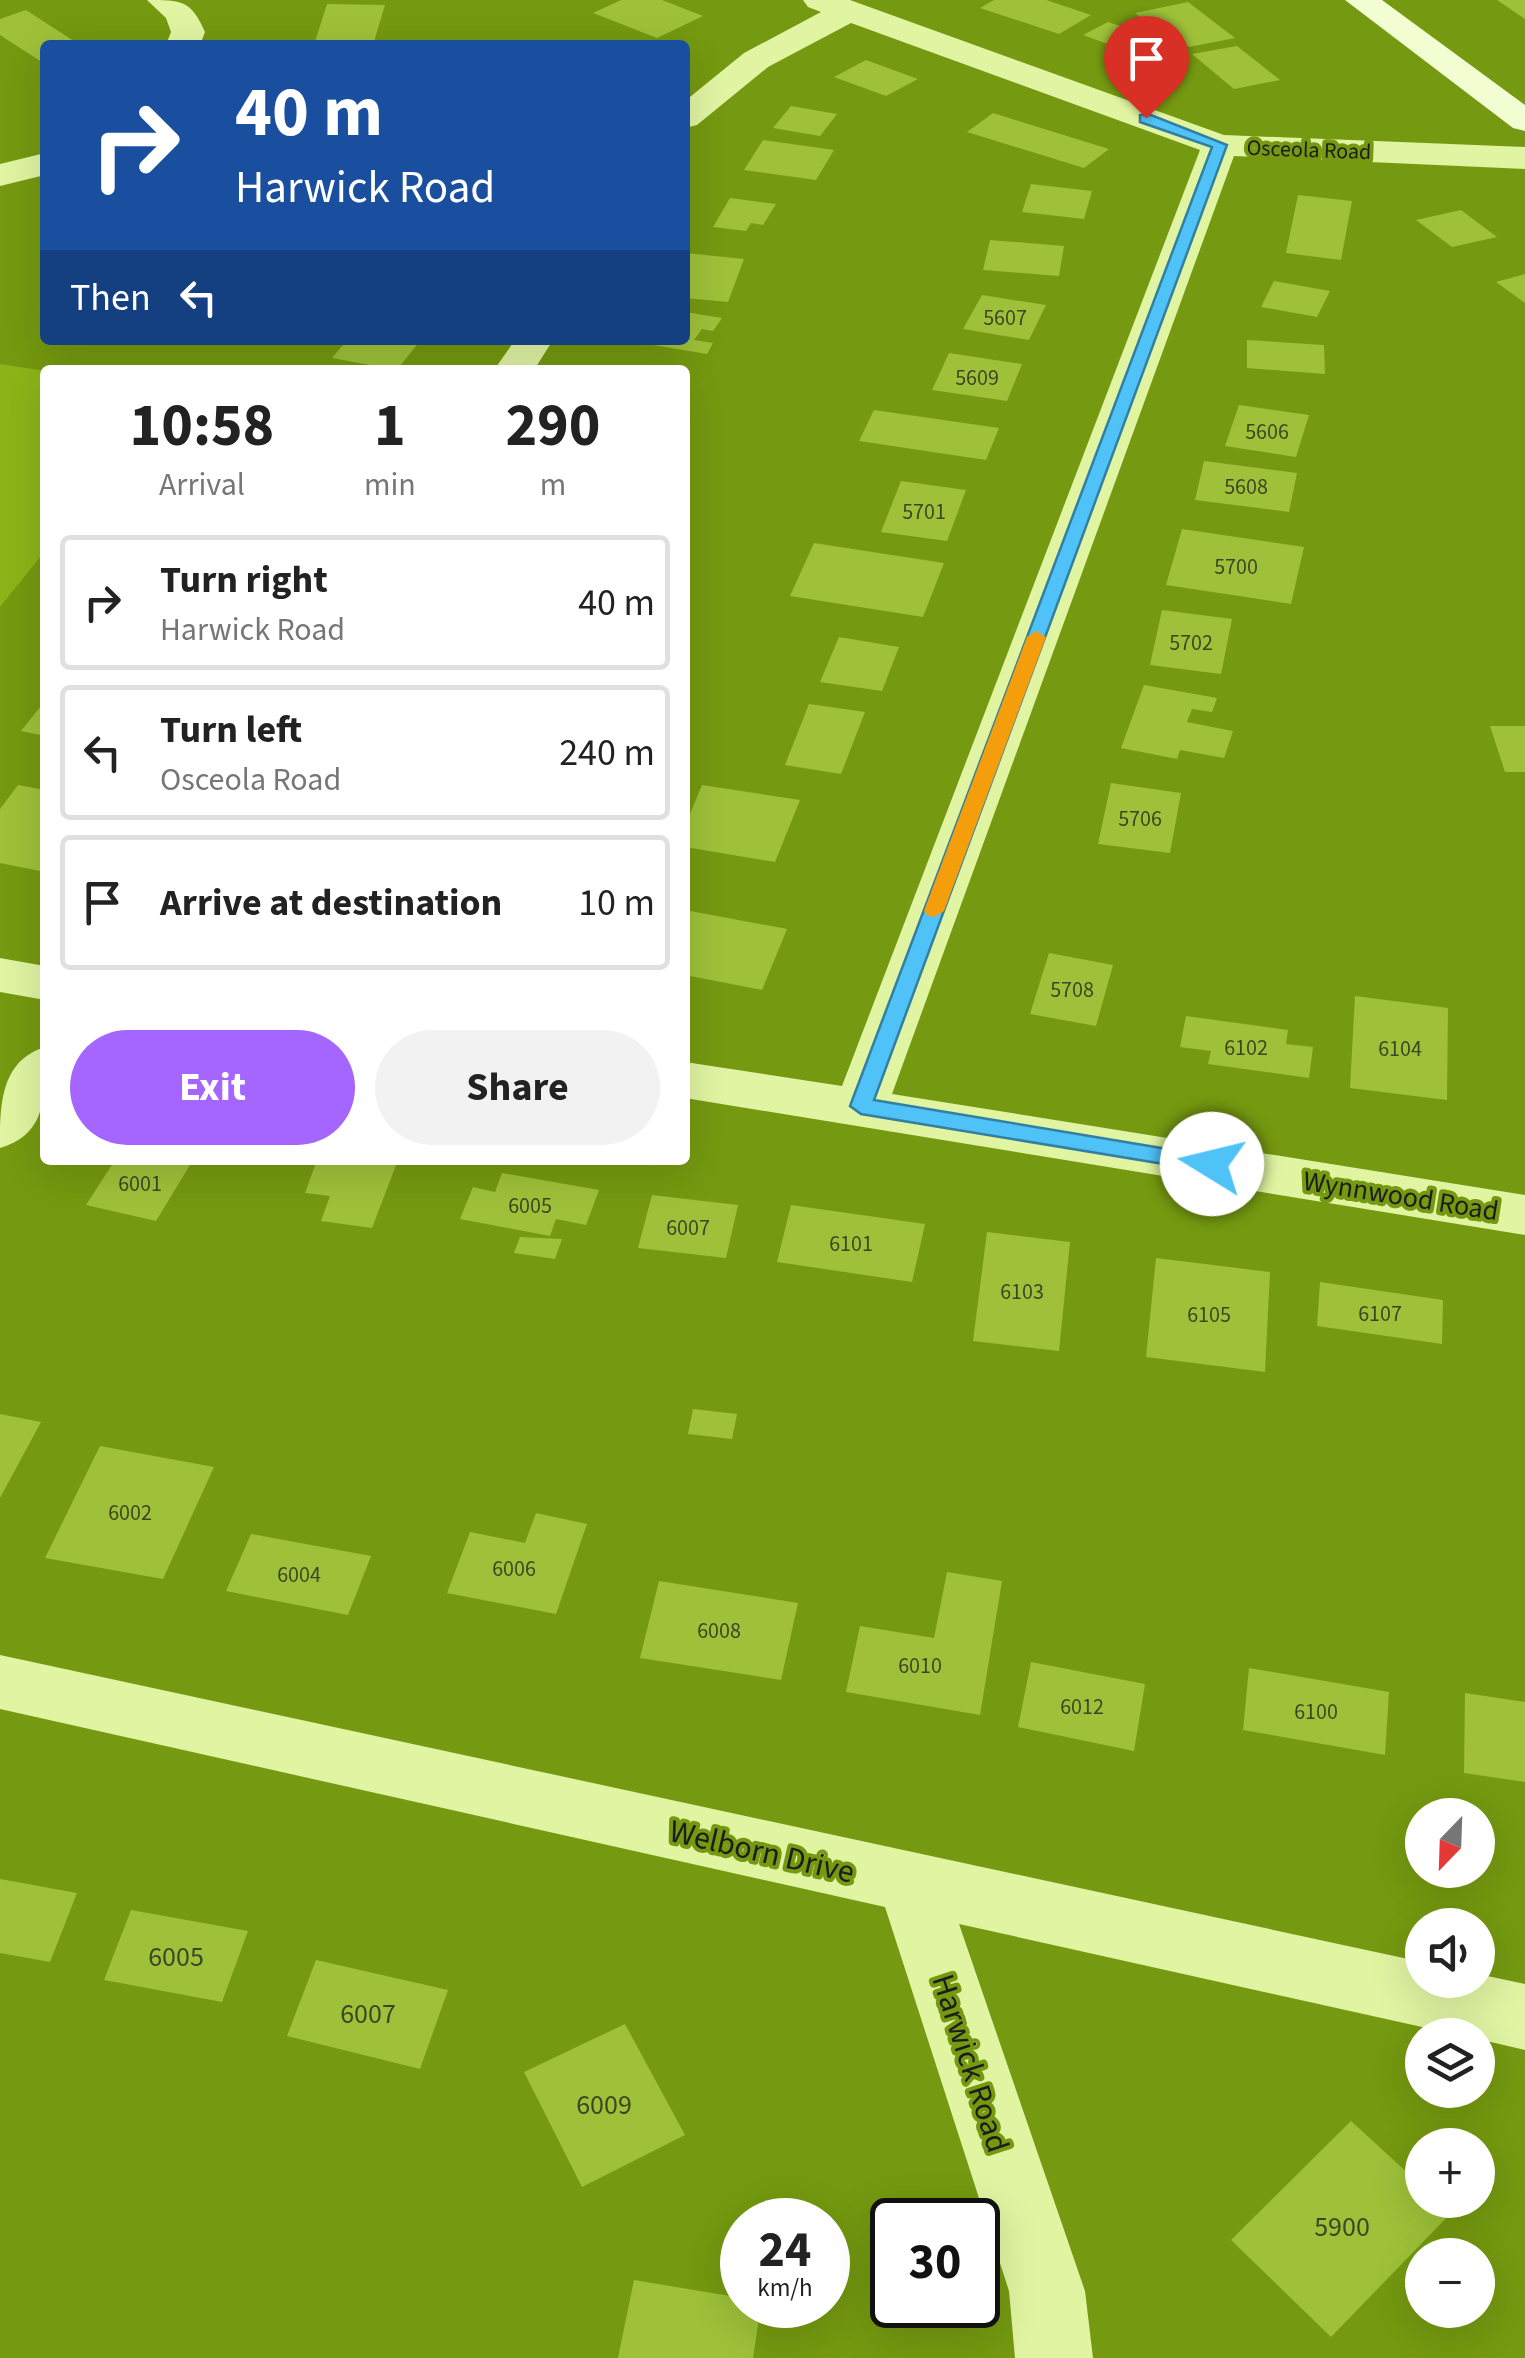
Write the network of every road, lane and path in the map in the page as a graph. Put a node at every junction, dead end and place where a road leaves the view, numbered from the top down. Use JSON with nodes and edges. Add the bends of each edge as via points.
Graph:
{"nodes":[{"id":1,"x":162,"y":0,"type":"edge"},
{"id":2,"x":1361,"y":0,"type":"edge"},
{"id":3,"x":833,"y":5,"type":"edge"},
{"id":4,"x":185,"y":40,"type":"edge"},
{"id":5,"x":690,"y":114,"type":"edge"},
{"id":6,"x":1525,"y":121,"type":"edge"},
{"id":7,"x":1220,"y":145,"type":"junction"},
{"id":8,"x":1525,"y":158,"type":"edge"},
{"id":9,"x":40,"y":165,"type":"edge"},
{"id":10,"x":0,"y":175,"type":"edge"},
{"id":11,"x":0,"y":975,"type":"edge"},
{"id":12,"x":40,"y":982,"type":"edge"},
{"id":13,"x":40,"y":1071,"type":"edge"},
{"id":14,"x":690,"y":1081,"type":"edge"},
{"id":15,"x":861,"y":1106,"type":"junction"},
{"id":16,"x":0,"y":1129,"type":"edge"},
{"id":17,"x":1525,"y":1216,"type":"edge"},
{"id":18,"x":0,"y":1682,"type":"edge"},
{"id":19,"x":912,"y":1885,"type":"junction"},
{"id":20,"x":1525,"y":2017,"type":"edge"},
{"id":21,"x":1054,"y":2358,"type":"edge"}],
"edges":[{"from":1,"to":4,"type":"street","via":[[181,13]]},
{"from":2,"to":6,"type":"main road"},
{"from":3,"to":5,"type":"street"},
{"from":3,"to":7,"type":"street","name":"Osceola Road"},
{"from":7,"to":8,"type":"street","name":"Osceola Road"},
{"from":7,"to":15,"type":"street"},
{"from":9,"to":10,"type":"street"},
{"from":11,"to":12,"type":"street"},
{"from":13,"to":16,"type":"street"},
{"from":14,"to":15,"type":"street","name":"Wynnwood Road"},
{"from":15,"to":17,"type":"street","name":"Wynnwood Road"},
{"from":18,"to":19,"type":"street","name":"Welborn Drive"},
{"from":19,"to":20,"type":"street","name":"Welborn Drive"},
{"from":19,"to":21,"type":"street","name":"Harwick Road","via":[[1047,2292]]}]}
